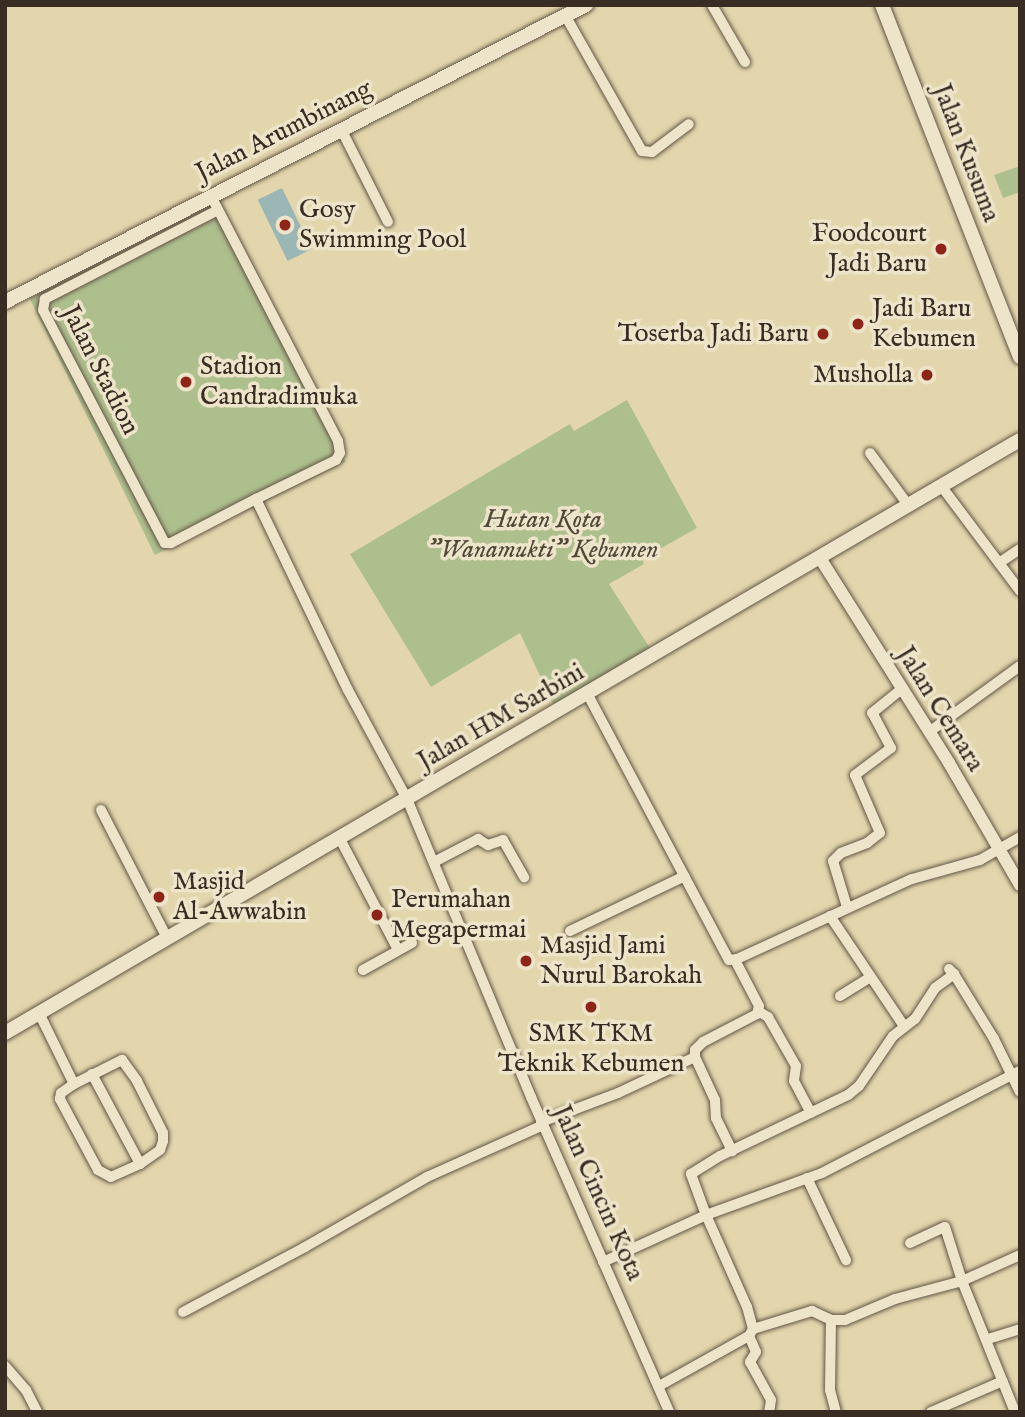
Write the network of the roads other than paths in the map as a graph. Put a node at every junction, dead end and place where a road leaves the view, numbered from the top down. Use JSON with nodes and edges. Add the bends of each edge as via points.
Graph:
{"nodes":[{"id":1,"x":586,"y":5,"type":"edge"},
{"id":2,"x":712,"y":5,"type":"edge"},
{"id":3,"x":882,"y":5,"type":"edge"},
{"id":4,"x":565,"y":15,"type":"junction"},
{"id":5,"x":745,"y":62,"type":"dead end"},
{"id":6,"x":689,"y":124,"type":"dead end"},
{"id":7,"x":341,"y":129,"type":"junction"},
{"id":8,"x":211,"y":196,"type":"junction"},
{"id":9,"x":218,"y":210,"type":"junction"},
{"id":10,"x":388,"y":222,"type":"dead end"},
{"id":11,"x":5,"y":302,"type":"edge"},
{"id":12,"x":1020,"y":357,"type":"edge"},
{"id":13,"x":1020,"y":440,"type":"edge"},
{"id":14,"x":870,"y":453,"type":"dead end"},
{"id":15,"x":942,"y":487,"type":"junction"},
{"id":16,"x":256,"y":499,"type":"junction"},
{"id":17,"x":909,"y":506,"type":"junction"},
{"id":18,"x":1020,"y":549,"type":"edge"},
{"id":19,"x":820,"y":558,"type":"junction"},
{"id":20,"x":999,"y":564,"type":"junction"},
{"id":21,"x":1020,"y":591,"type":"edge"},
{"id":22,"x":1020,"y":666,"type":"edge"},
{"id":23,"x":902,"y":689,"type":"junction"},
{"id":24,"x":589,"y":695,"type":"junction"},
{"id":25,"x":929,"y":732,"type":"junction"},
{"id":26,"x":407,"y":799,"type":"junction"},
{"id":27,"x":101,"y":810,"type":"dead end"},
{"id":28,"x":339,"y":837,"type":"junction"},
{"id":29,"x":1020,"y":837,"type":"edge"},
{"id":30,"x":1000,"y":849,"type":"junction"},
{"id":31,"x":434,"y":862,"type":"junction"},
{"id":32,"x":685,"y":876,"type":"junction"},
{"id":33,"x":524,"y":877,"type":"dead end"},
{"id":34,"x":1020,"y":885,"type":"edge"},
{"id":35,"x":847,"y":907,"type":"junction"},
{"id":36,"x":830,"y":916,"type":"junction"},
{"id":37,"x":570,"y":931,"type":"dead end"},
{"id":38,"x":167,"y":938,"type":"junction"},
{"id":39,"x":412,"y":943,"type":"dead end"},
{"id":40,"x":398,"y":950,"type":"junction"},
{"id":41,"x":735,"y":960,"type":"junction"},
{"id":42,"x":363,"y":971,"type":"dead end"},
{"id":43,"x":871,"y":977,"type":"junction"},
{"id":44,"x":840,"y":996,"type":"dead end"},
{"id":45,"x":758,"y":1011,"type":"junction"},
{"id":46,"x":39,"y":1013,"type":"junction"},
{"id":47,"x":904,"y":1026,"type":"junction"},
{"id":48,"x":5,"y":1033,"type":"edge"},
{"id":49,"x":695,"y":1057,"type":"junction"},
{"id":50,"x":1016,"y":1073,"type":"edge"},
{"id":51,"x":92,"y":1074,"type":"junction"},
{"id":52,"x":74,"y":1084,"type":"junction"},
{"id":53,"x":1020,"y":1092,"type":"edge"},
{"id":54,"x":811,"y":1113,"type":"junction"},
{"id":55,"x":542,"y":1124,"type":"junction"},
{"id":56,"x":732,"y":1151,"type":"junction"},
{"id":57,"x":140,"y":1164,"type":"junction"},
{"id":58,"x":807,"y":1178,"type":"junction"},
{"id":59,"x":706,"y":1215,"type":"junction"},
{"id":60,"x":910,"y":1243,"type":"dead end"},
{"id":61,"x":1020,"y":1255,"type":"edge"},
{"id":62,"x":846,"y":1260,"type":"dead end"},
{"id":63,"x":603,"y":1262,"type":"junction"},
{"id":64,"x":962,"y":1281,"type":"junction"},
{"id":65,"x":183,"y":1312,"type":"dead end"},
{"id":66,"x":831,"y":1320,"type":"junction"},
{"id":67,"x":1020,"y":1329,"type":"edge"},
{"id":68,"x":751,"y":1333,"type":"junction"},
{"id":69,"x":988,"y":1339,"type":"junction"},
{"id":70,"x":5,"y":1366,"type":"edge"},
{"id":71,"x":1003,"y":1381,"type":"junction"},
{"id":72,"x":659,"y":1386,"type":"junction"},
{"id":73,"x":1016,"y":1407,"type":"edge"},
{"id":74,"x":37,"y":1412,"type":"edge"},
{"id":75,"x":669,"y":1412,"type":"edge"},
{"id":76,"x":769,"y":1412,"type":"edge"},
{"id":77,"x":836,"y":1412,"type":"edge"},
{"id":78,"x":931,"y":1412,"type":"edge"}],
"edges":[{"from":1,"to":4,"type":"main road","name":"Jalan Arumbinang"},
{"from":2,"to":5,"type":"street"},
{"from":3,"to":12,"type":"main road","name":"Jalan Kusuma"},
{"from":4,"to":6,"type":"street","via":[[642,151],[652,152]]},
{"from":4,"to":7,"type":"main road","name":"Jalan Arumbinang"},
{"from":7,"to":8,"type":"main road","name":"Jalan Arumbinang"},
{"from":7,"to":10,"type":"street"},
{"from":8,"to":9,"type":"street","name":"Jalan Stadion"},
{"from":8,"to":11,"type":"main road","name":"Jalan Arumbinang"},
{"from":9,"to":16,"type":"street","name":"Jalan Stadion","via":[[333,431],[340,453],[336,460]]},
{"from":9,"to":16,"type":"street","name":"Jalan Stadion","via":[[44,299],[43,310],[165,543]]},
{"from":13,"to":15,"type":"main road","name":"Jalan HM Sarbini"},
{"from":14,"to":17,"type":"street"},
{"from":15,"to":17,"type":"main road","name":"Jalan HM Sarbini"},
{"from":15,"to":20,"type":"street"},
{"from":16,"to":26,"type":"street","via":[[348,690]]},
{"from":17,"to":19,"type":"main road","name":"Jalan HM Sarbini"},
{"from":18,"to":20,"type":"street"},
{"from":19,"to":23,"type":"street","name":"Jalan Cemara"},
{"from":19,"to":24,"type":"main road","name":"Jalan HM Sarbini"},
{"from":20,"to":21,"type":"street"},
{"from":22,"to":25,"type":"street"},
{"from":23,"to":25,"type":"street","name":"Jalan Cemara"},
{"from":23,"to":35,"type":"street","via":[[872,713],[891,748],[855,775],[880,833],[833,861]]},
{"from":24,"to":26,"type":"main road","name":"Jalan HM Sarbini"},
{"from":24,"to":32,"type":"street"},
{"from":25,"to":30,"type":"street","name":"Jalan Cemara"},
{"from":26,"to":28,"type":"main road","name":"Jalan HM Sarbini"},
{"from":26,"to":31,"type":"street","name":"Jalan Cincin Kota"},
{"from":27,"to":38,"type":"street"},
{"from":28,"to":38,"type":"main road","name":"Jalan HM Sarbini"},
{"from":28,"to":40,"type":"street"},
{"from":29,"to":30,"type":"street"},
{"from":30,"to":34,"type":"street","name":"Jalan Cemara"},
{"from":30,"to":35,"type":"street","via":[[980,860],[912,878]]},
{"from":31,"to":33,"type":"street","via":[[478,839],[488,845],[503,840]]},
{"from":31,"to":55,"type":"street","name":"Jalan Cincin Kota"},
{"from":32,"to":37,"type":"street"},
{"from":32,"to":41,"type":"street","via":[[725,956]]},
{"from":35,"to":36,"type":"street"},
{"from":36,"to":41,"type":"street"},
{"from":36,"to":43,"type":"street"},
{"from":38,"to":46,"type":"main road","name":"Jalan HM Sarbini"},
{"from":39,"to":40,"type":"street"},
{"from":40,"to":42,"type":"street"},
{"from":41,"to":45,"type":"street"},
{"from":43,"to":44,"type":"street"},
{"from":43,"to":47,"type":"street"},
{"from":45,"to":49,"type":"street","via":[[703,1042]]},
{"from":45,"to":54,"type":"street","via":[[766,1014],[796,1066],[794,1081]]},
{"from":46,"to":48,"type":"main road","name":"Jalan HM Sarbini"},
{"from":46,"to":52,"type":"street"},
{"from":47,"to":50,"type":"street","via":[[951,971]]},
{"from":47,"to":54,"type":"street","via":[[859,1087]]},
{"from":49,"to":55,"type":"street"},
{"from":49,"to":56,"type":"street"},
{"from":50,"to":53,"type":"street"},
{"from":50,"to":58,"type":"street"},
{"from":51,"to":52,"type":"street"},
{"from":51,"to":57,"type":"street"},
{"from":51,"to":57,"type":"street","via":[[122,1060],[137,1081],[163,1133],[160,1150]]},
{"from":52,"to":57,"type":"street","via":[[60,1098],[98,1170],[111,1177]]},
{"from":54,"to":56,"type":"street"},
{"from":55,"to":63,"type":"street","name":"Jalan Cincin Kota"},
{"from":55,"to":65,"type":"street","via":[[427,1177]]},
{"from":56,"to":59,"type":"street","via":[[691,1174]]},
{"from":58,"to":59,"type":"street"},
{"from":58,"to":62,"type":"street"},
{"from":59,"to":63,"type":"street"},
{"from":59,"to":68,"type":"street","via":[[747,1307]]},
{"from":60,"to":64,"type":"street","via":[[945,1227]]},
{"from":61,"to":64,"type":"street"},
{"from":63,"to":72,"type":"street","name":"Jalan Cincin Kota"},
{"from":64,"to":66,"type":"street","via":[[895,1299],[845,1320]]},
{"from":64,"to":69,"type":"street"},
{"from":66,"to":68,"type":"street","via":[[812,1311]]},
{"from":66,"to":77,"type":"street","via":[[830,1377]]},
{"from":67,"to":69,"type":"street"},
{"from":68,"to":72,"type":"street"},
{"from":68,"to":76,"type":"street","via":[[756,1352],[750,1362],[771,1400]]},
{"from":69,"to":71,"type":"street"},
{"from":70,"to":74,"type":"street","via":[[26,1390]]},
{"from":71,"to":73,"type":"street"},
{"from":71,"to":78,"type":"street"},
{"from":72,"to":75,"type":"street","name":"Jalan Cincin Kota"}]}
